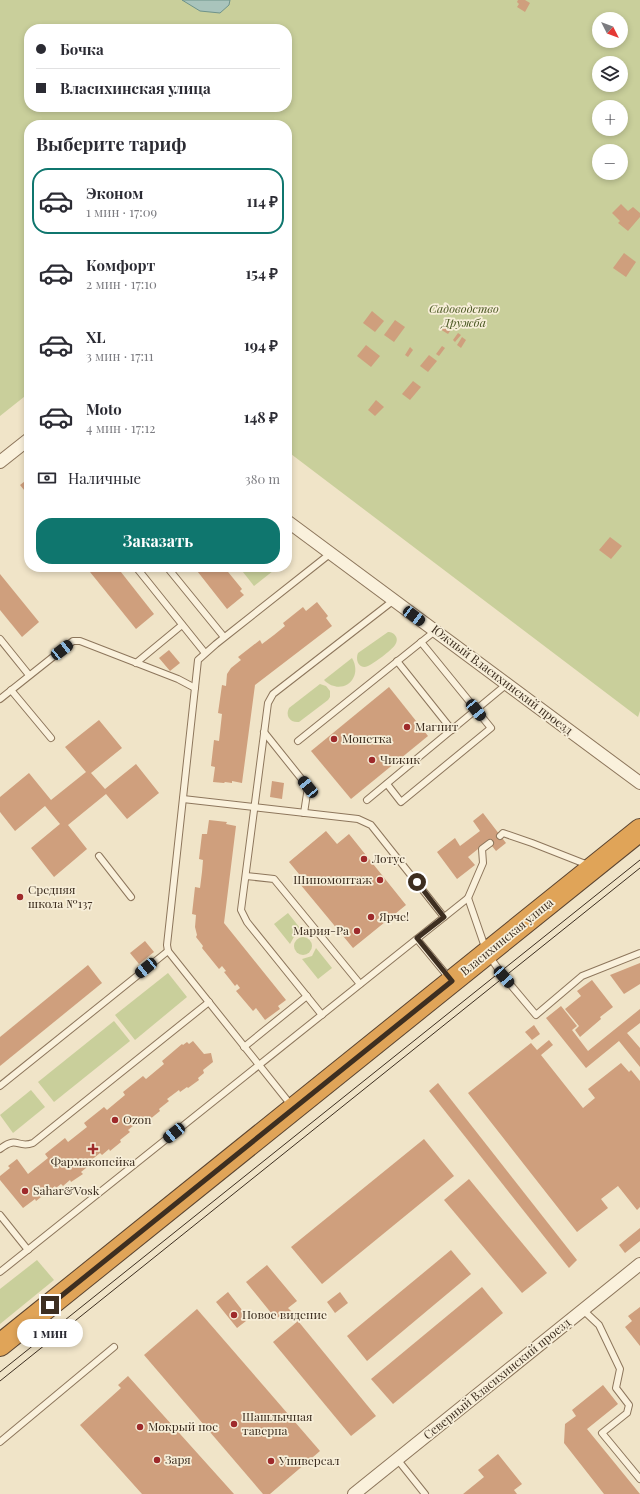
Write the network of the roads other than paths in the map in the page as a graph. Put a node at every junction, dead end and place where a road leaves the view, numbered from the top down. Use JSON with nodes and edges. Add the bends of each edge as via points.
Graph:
{"nodes":[{"id":1,"x":24,"y":442,"type":"edge"},
{"id":2,"x":0,"y":462,"type":"edge"},
{"id":3,"x":292,"y":525,"type":"edge"},
{"id":4,"x":330,"y":553,"type":"junction"},
{"id":5,"x":140,"y":572,"type":"edge"},
{"id":6,"x":171,"y":572,"type":"edge"},
{"id":7,"x":394,"y":600,"type":"junction"},
{"id":8,"x":182,"y":625,"type":"junction"},
{"id":9,"x":435,"y":631,"type":"junction"},
{"id":10,"x":224,"y":637,"type":"junction"},
{"id":11,"x":0,"y":639,"type":"edge"},
{"id":12,"x":421,"y":642,"type":"junction"},
{"id":13,"x":205,"y":653,"type":"junction"},
{"id":14,"x":397,"y":661,"type":"junction"},
{"id":15,"x":136,"y":663,"type":"junction"},
{"id":16,"x":29,"y":675,"type":"junction"},
{"id":17,"x":508,"y":684,"type":"junction"},
{"id":18,"x":195,"y":688,"type":"junction"},
{"id":19,"x":11,"y":690,"type":"junction"},
{"id":20,"x":0,"y":699,"type":"edge"},
{"id":21,"x":476,"y":710,"type":"junction"},
{"id":22,"x":452,"y":730,"type":"junction"},
{"id":23,"x":264,"y":732,"type":"junction"},
{"id":24,"x":51,"y":738,"type":"dead end"},
{"id":25,"x":298,"y":741,"type":"dead end"},
{"id":26,"x":640,"y":782,"type":"edge"},
{"id":27,"x":387,"y":784,"type":"junction"},
{"id":28,"x":183,"y":799,"type":"junction"},
{"id":29,"x":367,"y":800,"type":"dead end"},
{"id":30,"x":254,"y":808,"type":"junction"},
{"id":31,"x":304,"y":813,"type":"junction"},
{"id":32,"x":640,"y":830,"type":"edge"},
{"id":33,"x":500,"y":836,"type":"dead end"},
{"id":34,"x":490,"y":843,"type":"dead end"},
{"id":35,"x":99,"y":856,"type":"dead end"},
{"id":36,"x":593,"y":867,"type":"junction"},
{"id":37,"x":246,"y":876,"type":"junction"},
{"id":38,"x":131,"y":897,"type":"dead end"},
{"id":39,"x":468,"y":898,"type":"junction"},
{"id":40,"x":444,"y":917,"type":"junction"},
{"id":41,"x":417,"y":938,"type":"junction"},
{"id":42,"x":168,"y":951,"type":"junction"},
{"id":43,"x":487,"y":953,"type":"junction"},
{"id":44,"x":640,"y":953,"type":"edge"},
{"id":45,"x":452,"y":981,"type":"junction"},
{"id":46,"x":360,"y":984,"type":"junction"},
{"id":47,"x":307,"y":996,"type":"junction"},
{"id":48,"x":209,"y":1002,"type":"junction"},
{"id":49,"x":322,"y":1015,"type":"junction"},
{"id":50,"x":244,"y":1046,"type":"junction"},
{"id":51,"x":259,"y":1065,"type":"junction"},
{"id":52,"x":0,"y":1086,"type":"edge"},
{"id":53,"x":294,"y":1109,"type":"junction"},
{"id":54,"x":0,"y":1149,"type":"edge"},
{"id":55,"x":0,"y":1215,"type":"edge"},
{"id":56,"x":28,"y":1250,"type":"junction"},
{"id":57,"x":640,"y":1264,"type":"edge"},
{"id":58,"x":0,"y":1272,"type":"edge"},
{"id":59,"x":583,"y":1310,"type":"junction"},
{"id":60,"x":0,"y":1345,"type":"edge"},
{"id":61,"x":114,"y":1347,"type":"dead end"},
{"id":62,"x":0,"y":1442,"type":"edge"},
{"id":63,"x":397,"y":1460,"type":"junction"},
{"id":64,"x":640,"y":1479,"type":"edge"},
{"id":65,"x":354,"y":1494,"type":"edge"},
{"id":66,"x":425,"y":1494,"type":"edge"}],
"edges":[{"from":1,"to":2,"type":"street"},
{"from":3,"to":4,"type":"street","name":"Южный Власихинский проезд"},
{"from":4,"to":7,"type":"street","name":"Южный Власихинский проезд"},
{"from":4,"to":10,"type":"lane"},
{"from":5,"to":8,"type":"lane"},
{"from":6,"to":10,"type":"lane"},
{"from":7,"to":9,"type":"street","name":"Южный Власихинский проезд"},
{"from":7,"to":23,"type":"lane","via":[[273,694],[268,703]]},
{"from":8,"to":13,"type":"lane"},
{"from":8,"to":15,"type":"lane"},
{"from":9,"to":12,"type":"lane"},
{"from":9,"to":17,"type":"street","name":"Южный Власихинский проезд"},
{"from":10,"to":13,"type":"lane"},
{"from":11,"to":16,"type":"lane"},
{"from":12,"to":14,"type":"lane"},
{"from":12,"to":21,"type":"lane"},
{"from":13,"to":18,"type":"lane","via":[[198,660]]},
{"from":14,"to":22,"type":"lane"},
{"from":14,"to":25,"type":"lane"},
{"from":15,"to":16,"type":"lane","via":[[80,640],[73,641]]},
{"from":15,"to":18,"type":"lane"},
{"from":16,"to":19,"type":"lane"},
{"from":17,"to":21,"type":"lane"},
{"from":17,"to":26,"type":"street","name":"Южный Власихинский проезд"},
{"from":18,"to":28,"type":"lane"},
{"from":19,"to":20,"type":"lane"},
{"from":19,"to":24,"type":"lane"},
{"from":21,"to":22,"type":"lane"},
{"from":21,"to":27,"type":"lane","via":[[491,728],[401,802]]},
{"from":22,"to":27,"type":"lane"},
{"from":23,"to":30,"type":"lane"},
{"from":23,"to":31,"type":"lane","via":[[308,787]]},
{"from":27,"to":29,"type":"lane"},
{"from":28,"to":30,"type":"lane"},
{"from":28,"to":42,"type":"lane"},
{"from":30,"to":31,"type":"lane"},
{"from":30,"to":37,"type":"lane"},
{"from":31,"to":40,"type":"lane","via":[[358,819],[371,825]]},
{"from":32,"to":36,"type":"highway","name":"Власихинская улица"},
{"from":33,"to":36,"type":"lane","via":[[503,834],[532,843]]},
{"from":34,"to":39,"type":"lane","via":[[482,849],[482,863]]},
{"from":35,"to":38,"type":"lane"},
{"from":36,"to":43,"type":"highway","name":"Власихинская улица"},
{"from":37,"to":46,"type":"lane","via":[[274,879]]},
{"from":37,"to":47,"type":"lane","via":[[241,910],[247,922]]},
{"from":39,"to":40,"type":"lane"},
{"from":39,"to":43,"type":"lane"},
{"from":40,"to":41,"type":"lane"},
{"from":41,"to":45,"type":"lane"},
{"from":41,"to":46,"type":"lane"},
{"from":42,"to":48,"type":"lane"},
{"from":42,"to":52,"type":"lane"},
{"from":43,"to":44,"type":"lane","via":[[536,1014],[582,976]]},
{"from":43,"to":45,"type":"highway","name":"Власихинская улица"},
{"from":45,"to":53,"type":"highway","name":"Власихинская улица"},
{"from":46,"to":49,"type":"lane"},
{"from":47,"to":49,"type":"lane"},
{"from":47,"to":50,"type":"lane"},
{"from":48,"to":50,"type":"lane"},
{"from":48,"to":54,"type":"lane","via":[[33,1143],[26,1146],[17,1142],[9,1143]]},
{"from":49,"to":51,"type":"lane"},
{"from":50,"to":51,"type":"lane"},
{"from":51,"to":53,"type":"lane"},
{"from":51,"to":56,"type":"lane"},
{"from":53,"to":60,"type":"highway","name":"Власихинская улица"},
{"from":55,"to":56,"type":"lane"},
{"from":56,"to":58,"type":"lane"},
{"from":57,"to":59,"type":"street","name":"Северный Власихинский проезд"},
{"from":59,"to":63,"type":"street","name":"Северный Власихинский проезд"},
{"from":59,"to":64,"type":"lane","via":[[598,1325],[620,1369],[616,1388],[629,1405],[627,1413],[602,1434]]},
{"from":61,"to":62,"type":"lane"},
{"from":63,"to":65,"type":"street","name":"Северный Власихинский проезд"},
{"from":63,"to":66,"type":"lane"}]}
